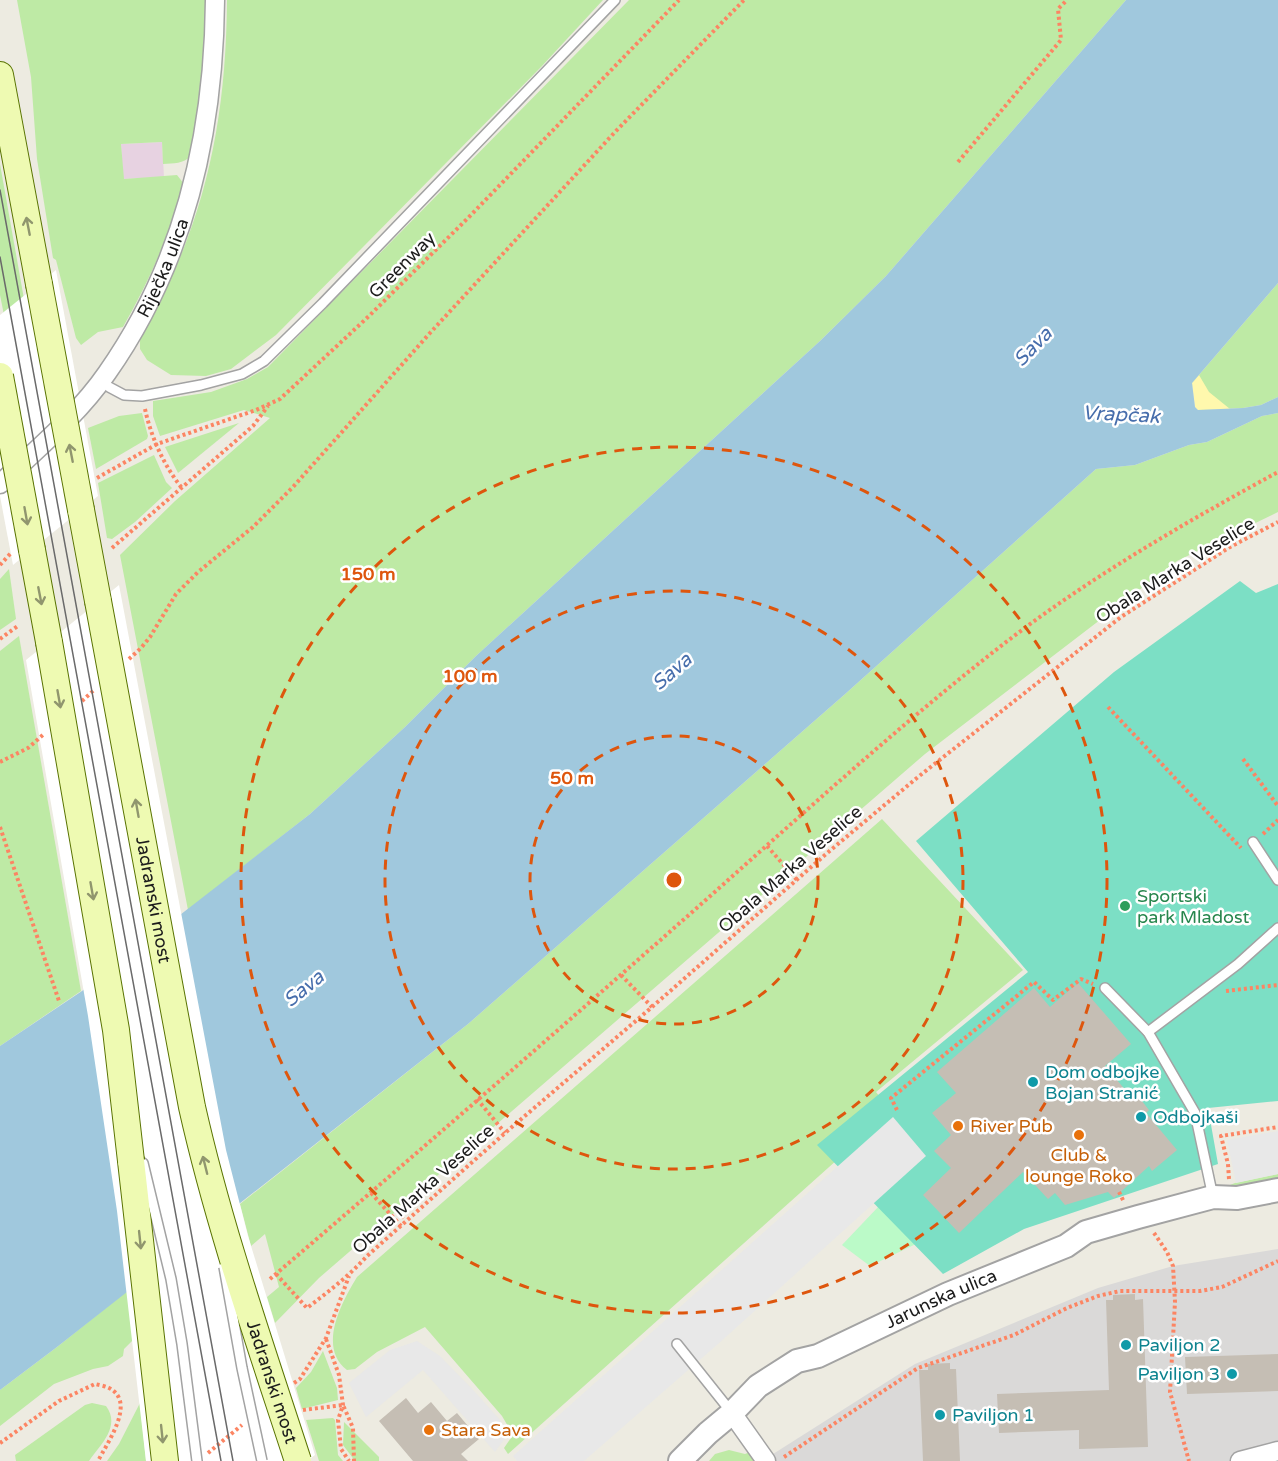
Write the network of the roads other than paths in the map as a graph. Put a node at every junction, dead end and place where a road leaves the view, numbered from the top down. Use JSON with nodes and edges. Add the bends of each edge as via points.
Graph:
{"nodes":[{"id":1,"x":215,"y":0,"type":"edge"},
{"id":2,"x":615,"y":0,"type":"edge"},
{"id":3,"x":0,"y":75,"type":"edge"},
{"id":4,"x":0,"y":376,"type":"edge"},
{"id":5,"x":109,"y":387,"type":"dead end"},
{"id":6,"x":0,"y":484,"type":"edge"},
{"id":7,"x":1253,"y":842,"type":"road end"},
{"id":8,"x":1278,"y":880,"type":"edge"},
{"id":9,"x":1278,"y":928,"type":"edge"},
{"id":10,"x":1105,"y":988,"type":"road end"},
{"id":11,"x":1148,"y":1032,"type":"junction"},
{"id":12,"x":122,"y":1075,"type":"junction"},
{"id":13,"x":1278,"y":1190,"type":"edge"},
{"id":14,"x":1213,"y":1197,"type":"junction"},
{"id":15,"x":1236,"y":1198,"type":"junction"},
{"id":16,"x":214,"y":1199,"type":"junction"},
{"id":17,"x":1066,"y":1246,"type":"junction"},
{"id":18,"x":677,"y":1344,"type":"dead end"},
{"id":19,"x":732,"y":1413,"type":"junction"},
{"id":20,"x":1278,"y":1451,"type":"edge"},
{"id":21,"x":201,"y":1458,"type":"edge"},
{"id":22,"x":165,"y":1461,"type":"edge"},
{"id":23,"x":262,"y":1461,"type":"edge"},
{"id":24,"x":298,"y":1461,"type":"edge"},
{"id":25,"x":680,"y":1461,"type":"edge"},
{"id":26,"x":766,"y":1461,"type":"edge"},
{"id":27,"x":1240,"y":1461,"type":"edge"}],
"edges":[{"from":1,"to":6,"type":"street","name":"Riječka ulica","via":[[208,114],[195,181],[164,269],[107,373],[75,411]]},
{"from":2,"to":5,"type":"lane","via":[[264,361],[242,374],[142,396],[124,395]]},
{"from":16,"to":3,"type":"main road","name":"Jadranski most","one_way":true,"bridge":true,"via":[[192,1107]]},
{"from":4,"to":12,"type":"main road","one_way":true,"bridge":true,"via":[[22,551],[49,642]]},
{"from":7,"to":8,"type":"lane"},
{"from":9,"to":11,"type":"lane","via":[[1238,964]]},
{"from":10,"to":11,"type":"lane"},
{"from":11,"to":14,"type":"lane","via":[[1195,1113]]},
{"from":12,"to":21,"type":"lane","bridge":true,"via":[[171,1279]]},
{"from":12,"to":22,"type":"main road","one_way":true,"bridge":true},
{"from":13,"to":15,"type":"street","name":"Jarunska ulica"},
{"from":14,"to":15,"type":"street","name":"Jarunska ulica"},
{"from":14,"to":17,"type":"street","name":"Jarunska ulica","via":[[1086,1232]]},
{"from":15,"to":17,"type":"street","name":"Jarunska ulica","via":[[1216,1208]]},
{"from":16,"to":23,"type":"lane","name":"Jadranski most","bridge":true},
{"from":16,"to":24,"type":"main road","name":"Jadranski most","bridge":true},
{"from":17,"to":19,"type":"street","name":"Jarunska ulica","via":[[948,1294],[818,1356],[797,1361],[758,1386]]},
{"from":18,"to":19,"type":"lane"},
{"from":19,"to":25,"type":"street","name":"Jarunska ulica"},
{"from":19,"to":26,"type":"street"},
{"from":20,"to":27,"type":"street"}]}
